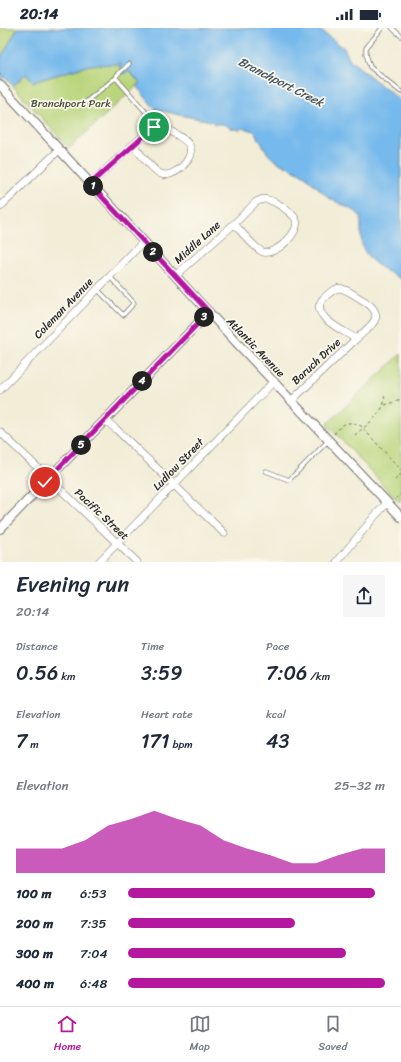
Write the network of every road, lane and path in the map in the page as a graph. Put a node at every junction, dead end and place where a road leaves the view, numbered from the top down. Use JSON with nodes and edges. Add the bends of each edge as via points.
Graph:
{"nodes":[{"id":1,"x":382,"y":28,"type":"edge"},
{"id":2,"x":392,"y":28,"type":"edge"},
{"id":3,"x":401,"y":36,"type":"edge"},
{"id":4,"x":129,"y":64,"type":"dead end"},
{"id":5,"x":0,"y":74,"type":"edge"},
{"id":6,"x":116,"y":78,"type":"junction"},
{"id":7,"x":2,"y":82,"type":"edge"},
{"id":8,"x":401,"y":92,"type":"edge"},
{"id":9,"x":82,"y":105,"type":"dead end"},
{"id":10,"x":158,"y":126,"type":"junction"},
{"id":11,"x":133,"y":145,"type":"junction"},
{"id":12,"x":59,"y":150,"type":"junction"},
{"id":13,"x":90,"y":184,"type":"junction"},
{"id":14,"x":0,"y":207,"type":"edge"},
{"id":15,"x":234,"y":224,"type":"junction"},
{"id":16,"x":143,"y":242,"type":"junction"},
{"id":17,"x":109,"y":276,"type":"junction"},
{"id":18,"x":175,"y":276,"type":"junction"},
{"id":19,"x":96,"y":289,"type":"junction"},
{"id":20,"x":209,"y":312,"type":"junction"},
{"id":21,"x":356,"y":339,"type":"junction"},
{"id":22,"x":274,"y":381,"type":"junction"},
{"id":23,"x":0,"y":390,"type":"edge"},
{"id":24,"x":383,"y":393,"type":"dead end"},
{"id":25,"x":401,"y":400,"type":"edge"},
{"id":26,"x":291,"y":401,"type":"junction"},
{"id":27,"x":384,"y":406,"type":"junction"},
{"id":28,"x":105,"y":420,"type":"junction"},
{"id":29,"x":363,"y":428,"type":"junction"},
{"id":30,"x":0,"y":432,"type":"edge"},
{"id":31,"x":355,"y":435,"type":"dead end"},
{"id":32,"x":331,"y":437,"type":"junction"},
{"id":33,"x":401,"y":470,"type":"edge"},
{"id":34,"x":266,"y":471,"type":"dead end"},
{"id":35,"x":401,"y":474,"type":"edge"},
{"id":36,"x":48,"y":478,"type":"junction"},
{"id":37,"x":395,"y":480,"type":"dead end"},
{"id":38,"x":174,"y":485,"type":"junction"},
{"id":39,"x":401,"y":494,"type":"edge"},
{"id":40,"x":395,"y":500,"type":"dead end"},
{"id":41,"x":387,"y":503,"type":"junction"},
{"id":42,"x":401,"y":517,"type":"edge"},
{"id":43,"x":0,"y":529,"type":"edge"},
{"id":44,"x":224,"y":533,"type":"dead end"},
{"id":45,"x":117,"y":544,"type":"junction"},
{"id":46,"x":99,"y":562,"type":"edge"},
{"id":47,"x":137,"y":562,"type":"edge"},
{"id":48,"x":337,"y":562,"type":"edge"}],
"edges":[{"from":1,"to":8,"type":"lane","via":[[366,48],[370,67]]},
{"from":2,"to":3,"type":"lane"},
{"from":4,"to":6,"type":"lane"},
{"from":5,"to":7,"type":"path"},
{"from":6,"to":9,"type":"lane"},
{"from":6,"to":10,"type":"lane"},
{"from":7,"to":12,"type":"street","name":"Atlantic Avenue"},
{"from":10,"to":11,"type":"street","via":[[151,128]]},
{"from":10,"to":11,"type":"street","via":[[166,127],[190,146],[191,155],[188,160],[173,174],[157,172]]},
{"from":11,"to":13,"type":"street"},
{"from":12,"to":13,"type":"street","name":"Atlantic Avenue"},
{"from":12,"to":14,"type":"street"},
{"from":13,"to":16,"type":"street","name":"Atlantic Avenue"},
{"from":15,"to":15,"type":"street","name":"Middle Lane","via":[[256,202],[268,199],[293,215],[297,221],[295,232],[268,253],[260,250]]},
{"from":15,"to":18,"type":"street","name":"Middle Lane"},
{"from":16,"to":17,"type":"street","name":"Coleman Avenue"},
{"from":16,"to":18,"type":"street","name":"Atlantic Avenue"},
{"from":17,"to":19,"type":"street","name":"Coleman Avenue"},
{"from":17,"to":19,"type":"lane","via":[[134,302],[123,315]]},
{"from":18,"to":20,"type":"street","name":"Atlantic Avenue"},
{"from":19,"to":23,"type":"street","name":"Coleman Avenue"},
{"from":20,"to":22,"type":"street","name":"Atlantic Avenue"},
{"from":20,"to":28,"type":"street"},
{"from":21,"to":21,"type":"street","name":"Baruch Drive","via":[[373,324],[375,310],[347,290],[334,289],[322,300],[319,309],[321,316]]},
{"from":21,"to":26,"type":"street","name":"Baruch Drive"},
{"from":22,"to":26,"type":"street","name":"Atlantic Avenue"},
{"from":22,"to":38,"type":"street","name":"Ludlow Street"},
{"from":24,"to":27,"type":"path"},
{"from":25,"to":27,"type":"path"},
{"from":26,"to":32,"type":"street","name":"Atlantic Avenue"},
{"from":27,"to":29,"type":"path"},
{"from":28,"to":36,"type":"street"},
{"from":28,"to":38,"type":"street"},
{"from":29,"to":31,"type":"path"},
{"from":29,"to":32,"type":"path","via":[[347,423],[340,426]]},
{"from":29,"to":33,"type":"path"},
{"from":30,"to":36,"type":"street","name":"Pacific Street"},
{"from":32,"to":34,"type":"lane","via":[[289,480]]},
{"from":32,"to":41,"type":"street","name":"Atlantic Avenue"},
{"from":35,"to":37,"type":"path"},
{"from":36,"to":43,"type":"street"},
{"from":36,"to":45,"type":"street","name":"Pacific Street"},
{"from":38,"to":44,"type":"street"},
{"from":38,"to":45,"type":"street","name":"Ludlow Street"},
{"from":39,"to":40,"type":"path"},
{"from":41,"to":42,"type":"street","name":"Atlantic Avenue"},
{"from":41,"to":48,"type":"street"},
{"from":45,"to":46,"type":"street","name":"Ludlow Street"},
{"from":45,"to":47,"type":"street","name":"Pacific Street"}]}
